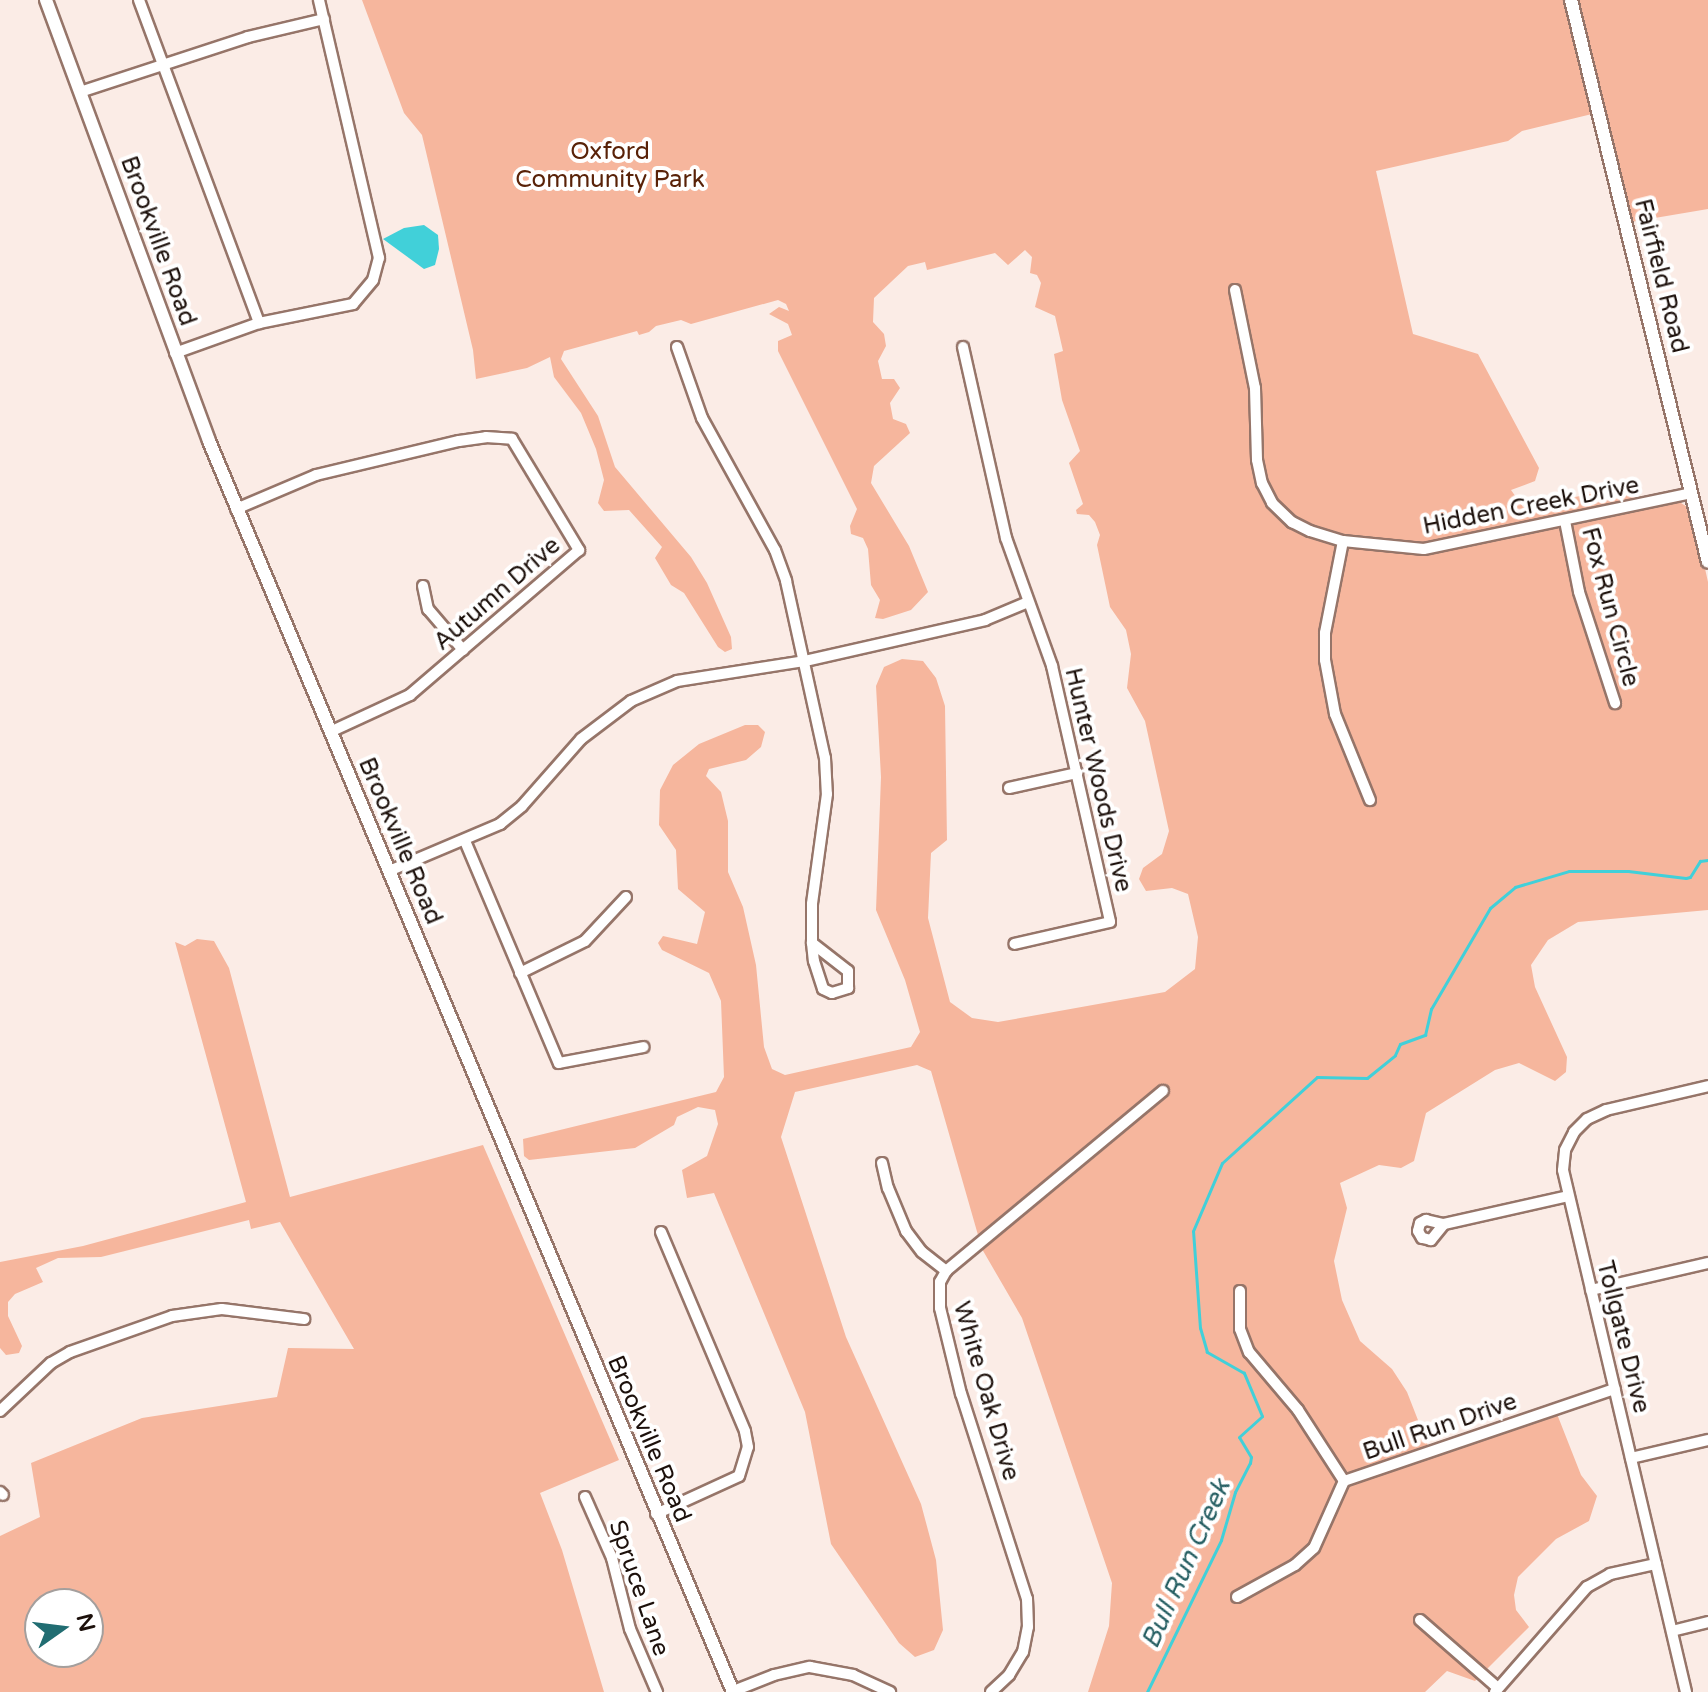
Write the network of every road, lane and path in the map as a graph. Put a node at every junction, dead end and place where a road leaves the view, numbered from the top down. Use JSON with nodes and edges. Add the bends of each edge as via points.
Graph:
{"nodes":[{"id":1,"x":46,"y":0,"type":"edge"},
{"id":2,"x":139,"y":0,"type":"edge"},
{"id":3,"x":319,"y":0,"type":"edge"},
{"id":4,"x":1571,"y":0,"type":"edge"},
{"id":5,"x":324,"y":19,"type":"junction"},
{"id":6,"x":163,"y":63,"type":"junction"},
{"id":7,"x":80,"y":92,"type":"junction"},
{"id":8,"x":1235,"y":290,"type":"dead end"},
{"id":9,"x":259,"y":323,"type":"junction"},
{"id":10,"x":677,"y":347,"type":"dead end"},
{"id":11,"x":963,"y":347,"type":"dead end"},
{"id":12,"x":175,"y":353,"type":"junction"},
{"id":13,"x":1691,"y":493,"type":"junction"},
{"id":14,"x":236,"y":509,"type":"junction"},
{"id":15,"x":1565,"y":521,"type":"junction"},
{"id":16,"x":1343,"y":541,"type":"junction"},
{"id":17,"x":1708,"y":562,"type":"edge"},
{"id":18,"x":423,"y":586,"type":"dead end"},
{"id":19,"x":1028,"y":602,"type":"junction"},
{"id":20,"x":463,"y":650,"type":"junction"},
{"id":21,"x":805,"y":661,"type":"junction"},
{"id":22,"x":1615,"y":703,"type":"dead end"},
{"id":23,"x":330,"y":732,"type":"junction"},
{"id":24,"x":1077,"y":773,"type":"junction"},
{"id":25,"x":1009,"y":788,"type":"dead end"},
{"id":26,"x":1370,"y":800,"type":"dead end"},
{"id":27,"x":465,"y":841,"type":"junction"},
{"id":28,"x":389,"y":871,"type":"junction"},
{"id":29,"x":626,"y":897,"type":"dead end"},
{"id":30,"x":812,"y":943,"type":"junction"},
{"id":31,"x":1014,"y":944,"type":"dead end"},
{"id":32,"x":520,"y":973,"type":"junction"},
{"id":33,"x":644,"y":1047,"type":"dead end"},
{"id":34,"x":1708,"y":1086,"type":"edge"},
{"id":35,"x":1163,"y":1091,"type":"dead end"},
{"id":36,"x":882,"y":1163,"type":"dead end"},
{"id":37,"x":1568,"y":1196,"type":"junction"},
{"id":38,"x":1444,"y":1224,"type":"dead end"},
{"id":39,"x":661,"y":1232,"type":"dead end"},
{"id":40,"x":1708,"y":1263,"type":"edge"},
{"id":41,"x":946,"y":1271,"type":"junction"},
{"id":42,"x":1591,"y":1290,"type":"junction"},
{"id":43,"x":1240,"y":1291,"type":"dead end"},
{"id":44,"x":304,"y":1319,"type":"dead end"},
{"id":45,"x":1615,"y":1389,"type":"junction"},
{"id":46,"x":0,"y":1411,"type":"edge"},
{"id":47,"x":1708,"y":1440,"type":"edge"},
{"id":48,"x":1631,"y":1458,"type":"junction"},
{"id":49,"x":1344,"y":1481,"type":"junction"},
{"id":50,"x":585,"y":1497,"type":"dead end"},
{"id":51,"x":656,"y":1514,"type":"junction"},
{"id":52,"x":1656,"y":1564,"type":"junction"},
{"id":53,"x":1237,"y":1597,"type":"dead end"},
{"id":54,"x":1420,"y":1620,"type":"dead end"},
{"id":55,"x":1708,"y":1622,"type":"edge"},
{"id":56,"x":1672,"y":1631,"type":"junction"},
{"id":57,"x":1497,"y":1690,"type":"edge"},
{"id":58,"x":657,"y":1692,"type":"edge"},
{"id":59,"x":732,"y":1692,"type":"edge"},
{"id":60,"x":890,"y":1692,"type":"edge"},
{"id":61,"x":991,"y":1692,"type":"edge"},
{"id":62,"x":1686,"y":1692,"type":"edge"}],
"edges":[{"from":1,"to":7,"type":"street","name":"Brookville Road"},
{"from":2,"to":6,"type":"street"},
{"from":3,"to":5,"type":"street"},
{"from":4,"to":13,"type":"street","name":"Fairfield Road"},
{"from":5,"to":6,"type":"street"},
{"from":5,"to":9,"type":"street","via":[[379,258],[373,280],[353,304]]},
{"from":6,"to":7,"type":"street"},
{"from":6,"to":9,"type":"street"},
{"from":7,"to":12,"type":"street","name":"Brookville Road"},
{"from":8,"to":16,"type":"street","name":"Hidden Creek Drive","via":[[1255,388],[1262,483],[1272,503],[1292,522]]},
{"from":9,"to":12,"type":"street"},
{"from":10,"to":21,"type":"street","via":[[702,418],[775,550]]},
{"from":11,"to":19,"type":"street","name":"Hunter Woods Drive","via":[[1006,538]]},
{"from":12,"to":14,"type":"street","name":"Brookville Road"},
{"from":13,"to":15,"type":"street","name":"Hidden Creek Drive"},
{"from":13,"to":17,"type":"street","name":"Fairfield Road"},
{"from":14,"to":20,"type":"street","name":"Autumn Drive","via":[[316,475],[459,441],[512,439],[579,550]]},
{"from":14,"to":23,"type":"street","name":"Brookville Road"},
{"from":15,"to":16,"type":"street","name":"Hidden Creek Drive","via":[[1424,549]]},
{"from":15,"to":22,"type":"street","name":"Fox Run Circle","via":[[1579,592]]},
{"from":16,"to":26,"type":"street","via":[[1325,633],[1325,660],[1335,714]]},
{"from":18,"to":20,"type":"street","via":[[428,609]]},
{"from":19,"to":21,"type":"street","via":[[985,620]]},
{"from":19,"to":24,"type":"street","name":"Hunter Woods Drive","via":[[1052,666]]},
{"from":20,"to":23,"type":"street","name":"Autumn Drive","via":[[401,701]]},
{"from":21,"to":27,"type":"street","via":[[677,681],[631,701],[581,739],[522,806]]},
{"from":21,"to":30,"type":"street","via":[[827,794]]},
{"from":23,"to":28,"type":"street","name":"Brookville Road"},
{"from":24,"to":25,"type":"street"},
{"from":24,"to":31,"type":"street","name":"Hunter Woods Drive","via":[[1110,922]]},
{"from":27,"to":28,"type":"street"},
{"from":27,"to":32,"type":"street"},
{"from":28,"to":51,"type":"street","name":"Brookville Road"},
{"from":29,"to":32,"type":"street","via":[[585,941]]},
{"from":30,"to":30,"type":"street","via":[[848,971],[848,988],[832,993],[823,989]]},
{"from":32,"to":33,"type":"street","via":[[559,1063]]},
{"from":34,"to":37,"type":"street","name":"Tollgate Drive","via":[[1587,1119],[1565,1150]]},
{"from":35,"to":41,"type":"street","name":"White Oak Drive"},
{"from":36,"to":41,"type":"street","via":[[906,1231]]},
{"from":37,"to":38,"type":"street"},
{"from":37,"to":42,"type":"street","name":"Tollgate Drive"},
{"from":39,"to":51,"type":"street","via":[[748,1447],[739,1476]]},
{"from":40,"to":42,"type":"street"},
{"from":41,"to":61,"type":"street","name":"White Oak Drive","via":[[939,1296],[943,1323],[1027,1599],[1023,1652]]},
{"from":42,"to":45,"type":"street","name":"Tollgate Drive"},
{"from":43,"to":49,"type":"street","via":[[1240,1329],[1249,1352],[1298,1410]]},
{"from":44,"to":46,"type":"street","via":[[222,1309],[172,1316],[70,1352]]},
{"from":45,"to":48,"type":"street","name":"Tollgate Drive"},
{"from":45,"to":49,"type":"street","name":"Bull Run Drive"},
{"from":47,"to":48,"type":"street"},
{"from":48,"to":52,"type":"street","name":"Tollgate Drive"},
{"from":49,"to":53,"type":"street","name":"Bull Run Drive","via":[[1314,1548],[1295,1565]]},
{"from":50,"to":58,"type":"street","name":"Spruce Lane","via":[[612,1558],[630,1629]]},
{"from":51,"to":59,"type":"street","name":"Brookville Road"},
{"from":52,"to":56,"type":"street","name":"Tollgate Drive"},
{"from":52,"to":57,"type":"street","via":[[1610,1574],[1587,1587]]},
{"from":54,"to":57,"type":"street"},
{"from":55,"to":56,"type":"street"},
{"from":56,"to":62,"type":"street","name":"Tollgate Drive"},
{"from":59,"to":60,"type":"street","via":[[810,1667],[853,1675]]}]}
